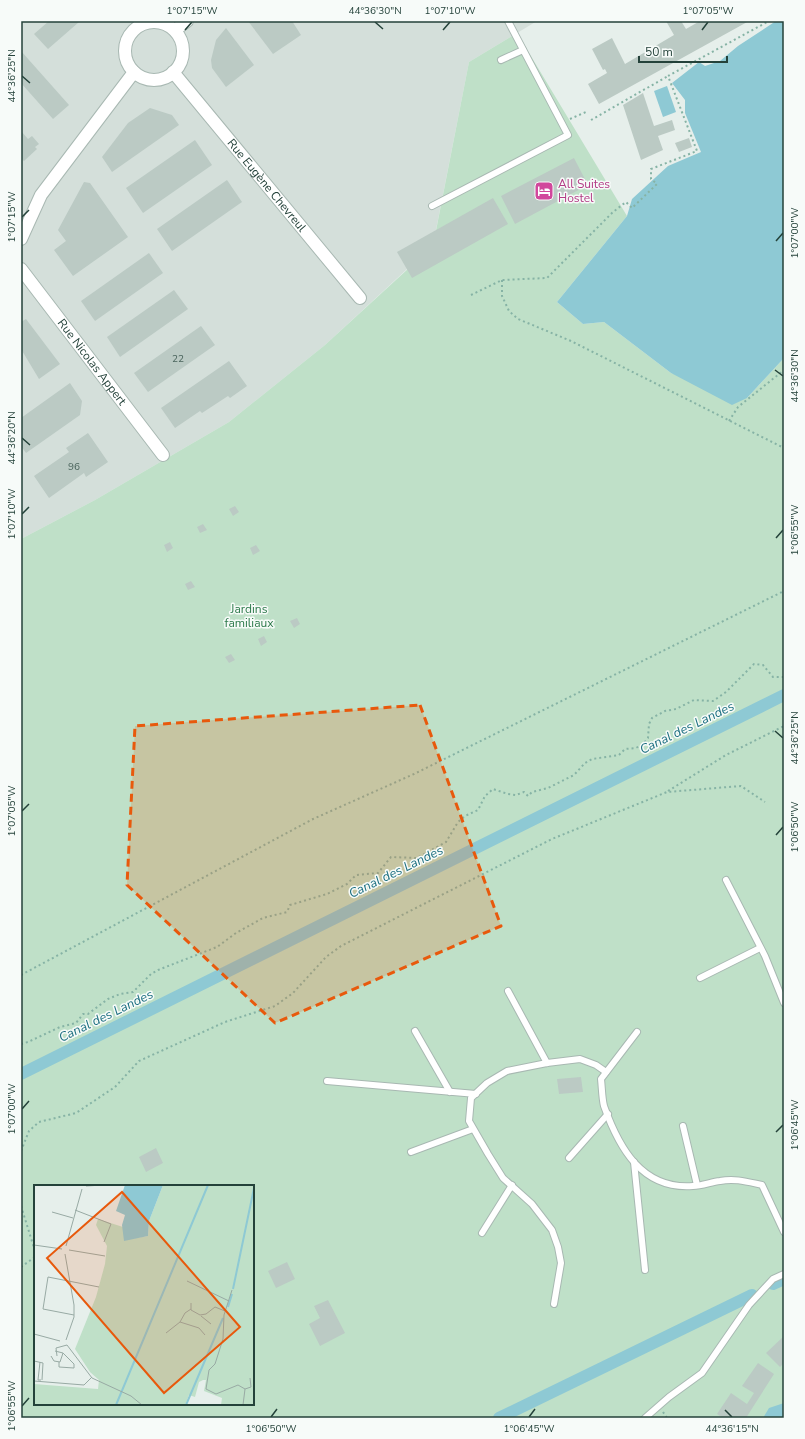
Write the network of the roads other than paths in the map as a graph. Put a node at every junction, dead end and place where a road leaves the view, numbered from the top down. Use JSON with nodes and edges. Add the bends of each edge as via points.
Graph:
{"nodes":[{"id":1,"x":187,"y":21,"type":"edge"},
{"id":2,"x":508,"y":21,"type":"edge"},
{"id":3,"x":133,"y":24,"type":"edge"},
{"id":4,"x":175,"y":30,"type":"junction"},
{"id":5,"x":523,"y":50,"type":"junction"},
{"id":6,"x":501,"y":60,"type":"dead end"},
{"id":7,"x":134,"y":72,"type":"junction"},
{"id":8,"x":173,"y":72,"type":"junction"},
{"id":9,"x":432,"y":206,"type":"dead end"},
{"id":10,"x":21,"y":239,"type":"edge"},
{"id":11,"x":21,"y":269,"type":"edge"},
{"id":12,"x":360,"y":298,"type":"dead end"},
{"id":13,"x":163,"y":455,"type":"dead end"},
{"id":14,"x":726,"y":880,"type":"dead end"},
{"id":15,"x":760,"y":948,"type":"junction"},
{"id":16,"x":700,"y":978,"type":"dead end"},
{"id":17,"x":508,"y":991,"type":"dead end"},
{"id":18,"x":784,"y":1003,"type":"edge"},
{"id":19,"x":415,"y":1031,"type":"dead end"},
{"id":20,"x":637,"y":1032,"type":"dead end"},
{"id":21,"x":547,"y":1063,"type":"junction"},
{"id":22,"x":606,"y":1072,"type":"junction"},
{"id":23,"x":327,"y":1081,"type":"dead end"},
{"id":24,"x":450,"y":1092,"type":"junction"},
{"id":25,"x":476,"y":1094,"type":"junction"},
{"id":26,"x":608,"y":1114,"type":"junction"},
{"id":27,"x":683,"y":1126,"type":"dead end"},
{"id":28,"x":473,"y":1129,"type":"junction"},
{"id":29,"x":411,"y":1152,"type":"dead end"},
{"id":30,"x":569,"y":1158,"type":"dead end"},
{"id":31,"x":634,"y":1162,"type":"junction"},
{"id":32,"x":512,"y":1185,"type":"junction"},
{"id":33,"x":697,"y":1186,"type":"junction"},
{"id":34,"x":784,"y":1232,"type":"edge"},
{"id":35,"x":482,"y":1233,"type":"dead end"},
{"id":36,"x":645,"y":1270,"type":"dead end"},
{"id":37,"x":784,"y":1274,"type":"edge"},
{"id":38,"x":554,"y":1304,"type":"dead end"},
{"id":39,"x":645,"y":1418,"type":"edge"}],
"edges":[{"from":1,"to":4,"type":"street"},
{"from":2,"to":5,"type":"lane"},
{"from":3,"to":4,"type":"street","via":[[159,22]]},
{"from":3,"to":7,"type":"street","via":[[125,53]]},
{"from":4,"to":8,"type":"street","via":[[180,36],[184,51],[180,65]]},
{"from":5,"to":6,"type":"lane"},
{"from":5,"to":9,"type":"lane","via":[[568,134]]},
{"from":7,"to":8,"type":"street","via":[[155,80]]},
{"from":7,"to":10,"type":"street","via":[[42,195]]},
{"from":8,"to":12,"type":"street","name":"Rue Eugène Chevreul"},
{"from":11,"to":13,"type":"street","name":"Rue Nicolas Appert"},
{"from":14,"to":15,"type":"lane"},
{"from":15,"to":16,"type":"lane"},
{"from":15,"to":18,"type":"lane"},
{"from":17,"to":21,"type":"lane"},
{"from":19,"to":24,"type":"lane"},
{"from":20,"to":22,"type":"lane"},
{"from":21,"to":22,"type":"lane","via":[[580,1059]]},
{"from":21,"to":25,"type":"lane","via":[[507,1071],[487,1083]]},
{"from":22,"to":26,"type":"lane","via":[[601,1079],[604,1105]]},
{"from":23,"to":24,"type":"lane"},
{"from":24,"to":25,"type":"lane"},
{"from":25,"to":28,"type":"lane","via":[[471,1098],[469,1121]]},
{"from":26,"to":30,"type":"lane"},
{"from":26,"to":31,"type":"lane","via":[[626,1155]]},
{"from":27,"to":33,"type":"lane"},
{"from":28,"to":29,"type":"lane"},
{"from":28,"to":32,"type":"lane","via":[[504,1178]]},
{"from":31,"to":33,"type":"lane","via":[[648,1176],[670,1185]]},
{"from":31,"to":36,"type":"lane"},
{"from":32,"to":35,"type":"lane"},
{"from":32,"to":38,"type":"lane","via":[[532,1204],[552,1230],[562,1264]]},
{"from":33,"to":34,"type":"lane","via":[[721,1180],[739,1180],[762,1185]]},
{"from":37,"to":39,"type":"lane","via":[[773,1279],[749,1305],[702,1373]]}]}
